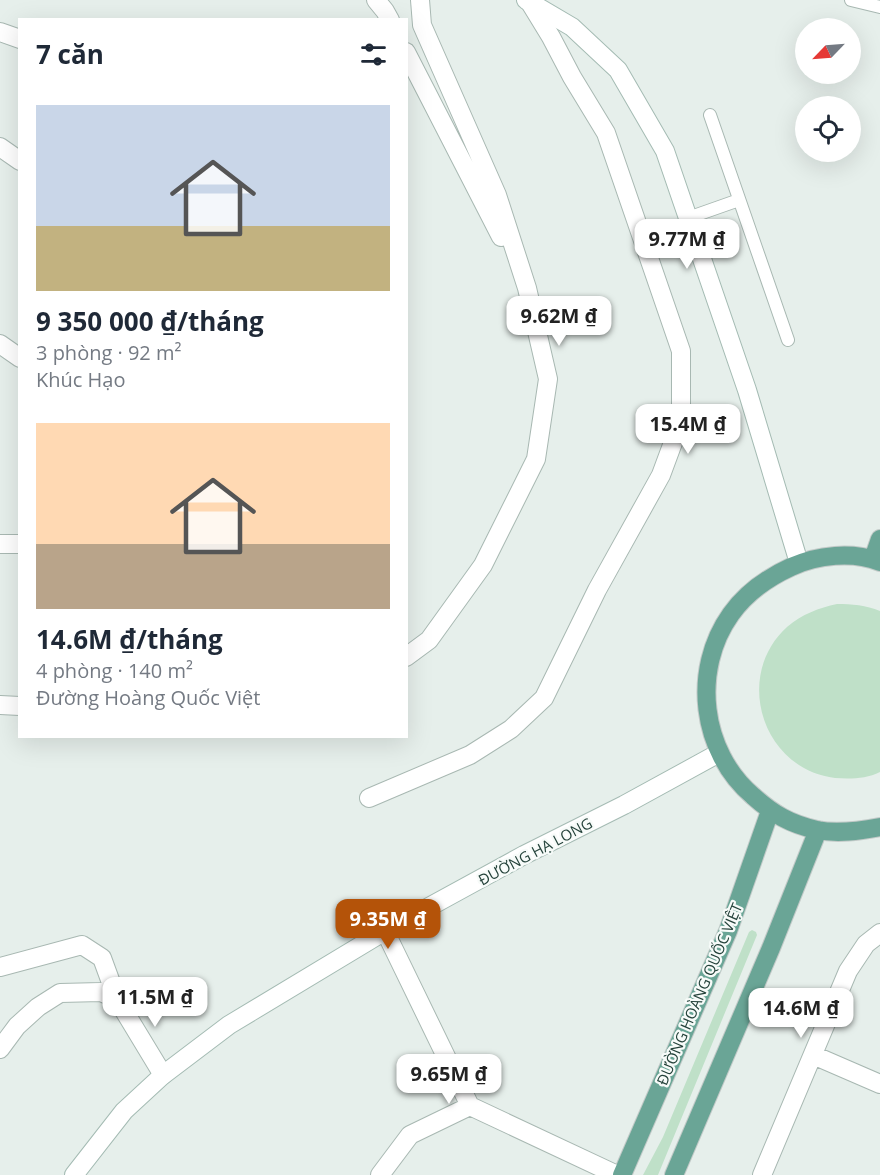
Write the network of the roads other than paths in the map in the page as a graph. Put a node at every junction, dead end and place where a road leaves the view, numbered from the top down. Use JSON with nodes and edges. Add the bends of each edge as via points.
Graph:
{"nodes":[{"id":1,"x":376,"y":0,"type":"edge"},
{"id":2,"x":420,"y":0,"type":"edge"},
{"id":3,"x":851,"y":0,"type":"edge"},
{"id":4,"x":528,"y":1,"type":"edge"},
{"id":5,"x":880,"y":7,"type":"edge"},
{"id":6,"x":389,"y":18,"type":"edge"},
{"id":7,"x":0,"y":32,"type":"edge"},
{"id":8,"x":18,"y":38,"type":"edge"},
{"id":9,"x":408,"y":56,"type":"edge"},
{"id":10,"x":710,"y":115,"type":"dead end"},
{"id":11,"x":0,"y":147,"type":"edge"},
{"id":12,"x":18,"y":160,"type":"edge"},
{"id":13,"x":739,"y":200,"type":"junction"},
{"id":14,"x":688,"y":218,"type":"junction"},
{"id":15,"x":527,"y":288,"type":"junction"},
{"id":16,"x":788,"y":340,"type":"dead end"},
{"id":17,"x":0,"y":344,"type":"edge"},
{"id":18,"x":18,"y":357,"type":"edge"},
{"id":19,"x":880,"y":539,"type":"edge"},
{"id":20,"x":0,"y":544,"type":"edge"},
{"id":21,"x":18,"y":544,"type":"edge"},
{"id":22,"x":877,"y":561,"type":"edge"},
{"id":23,"x":799,"y":563,"type":"junction"},
{"id":24,"x":408,"y":656,"type":"edge"},
{"id":25,"x":0,"y":705,"type":"edge"},
{"id":26,"x":18,"y":706,"type":"edge"},
{"id":27,"x":719,"y":753,"type":"junction"},
{"id":28,"x":369,"y":798,"type":"dead end"},
{"id":29,"x":770,"y":811,"type":"junction"},
{"id":30,"x":880,"y":827,"type":"edge"},
{"id":31,"x":818,"y":830,"type":"junction"},
{"id":32,"x":385,"y":931,"type":"junction"},
{"id":33,"x":880,"y":933,"type":"edge"},
{"id":34,"x":0,"y":967,"type":"edge"},
{"id":35,"x":117,"y":999,"type":"junction"},
{"id":36,"x":0,"y":1049,"type":"edge"},
{"id":37,"x":813,"y":1056,"type":"junction"},
{"id":38,"x":163,"y":1075,"type":"junction"},
{"id":39,"x":880,"y":1084,"type":"edge"},
{"id":40,"x":470,"y":1106,"type":"junction"},
{"id":41,"x":74,"y":1175,"type":"edge"},
{"id":42,"x":380,"y":1175,"type":"edge"},
{"id":43,"x":617,"y":1175,"type":"edge"},
{"id":44,"x":622,"y":1175,"type":"edge"},
{"id":45,"x":674,"y":1175,"type":"edge"},
{"id":46,"x":762,"y":1175,"type":"edge"}],
"edges":[{"from":1,"to":6,"type":"street"},
{"from":2,"to":15,"type":"street","via":[[422,25],[497,195]]},
{"from":3,"to":5,"type":"lane"},
{"from":4,"to":14,"type":"street","via":[[572,27],[618,70],[665,151]]},
{"from":4,"to":28,"type":"street","via":[[606,133],[681,351],[681,421],[661,475],[597,590],[544,698],[511,729],[470,755]]},
{"from":7,"to":8,"type":"street"},
{"from":9,"to":15,"type":"street"},
{"from":10,"to":13,"type":"lane"},
{"from":11,"to":12,"type":"street"},
{"from":13,"to":14,"type":"lane"},
{"from":13,"to":16,"type":"lane"},
{"from":14,"to":23,"type":"street","via":[[747,390]]},
{"from":15,"to":24,"type":"street","via":[[548,379],[536,459],[483,565],[429,640]]},
{"from":17,"to":18,"type":"street"},
{"from":19,"to":22,"type":"main road"},
{"from":20,"to":21,"type":"street"},
{"from":22,"to":23,"type":"main road","via":[[848,556]]},
{"from":23,"to":27,"type":"main road","via":[[773,575],[750,593],[730,614],[716,640],[705,697]]},
{"from":25,"to":26,"type":"street"},
{"from":27,"to":29,"type":"main road","via":[[740,786]]},
{"from":27,"to":32,"type":"street","name":"ĐƯỜNG HẠ LONG"},
{"from":29,"to":31,"type":"main road"},
{"from":29,"to":44,"type":"main road","name":"ĐƯỜNG HOÀNG QUỐC VIỆT","via":[[728,931]]},
{"from":30,"to":31,"type":"main road","via":[[853,832]]},
{"from":31,"to":45,"type":"main road"},
{"from":32,"to":38,"type":"street","name":"ĐƯỜNG HẠ LONG","via":[[229,1025]]},
{"from":32,"to":40,"type":"street"},
{"from":33,"to":37,"type":"street","via":[[866,944],[848,971]]},
{"from":34,"to":35,"type":"street","via":[[82,945],[102,958]]},
{"from":35,"to":36,"type":"street","via":[[101,992],[60,993],[17,1026]]},
{"from":35,"to":38,"type":"street"},
{"from":37,"to":39,"type":"street"},
{"from":37,"to":46,"type":"street"},
{"from":38,"to":41,"type":"street","name":"ĐƯỜNG HẠ LONG","via":[[124,1111]]},
{"from":40,"to":42,"type":"street","via":[[410,1135]]},
{"from":40,"to":43,"type":"street"}]}
